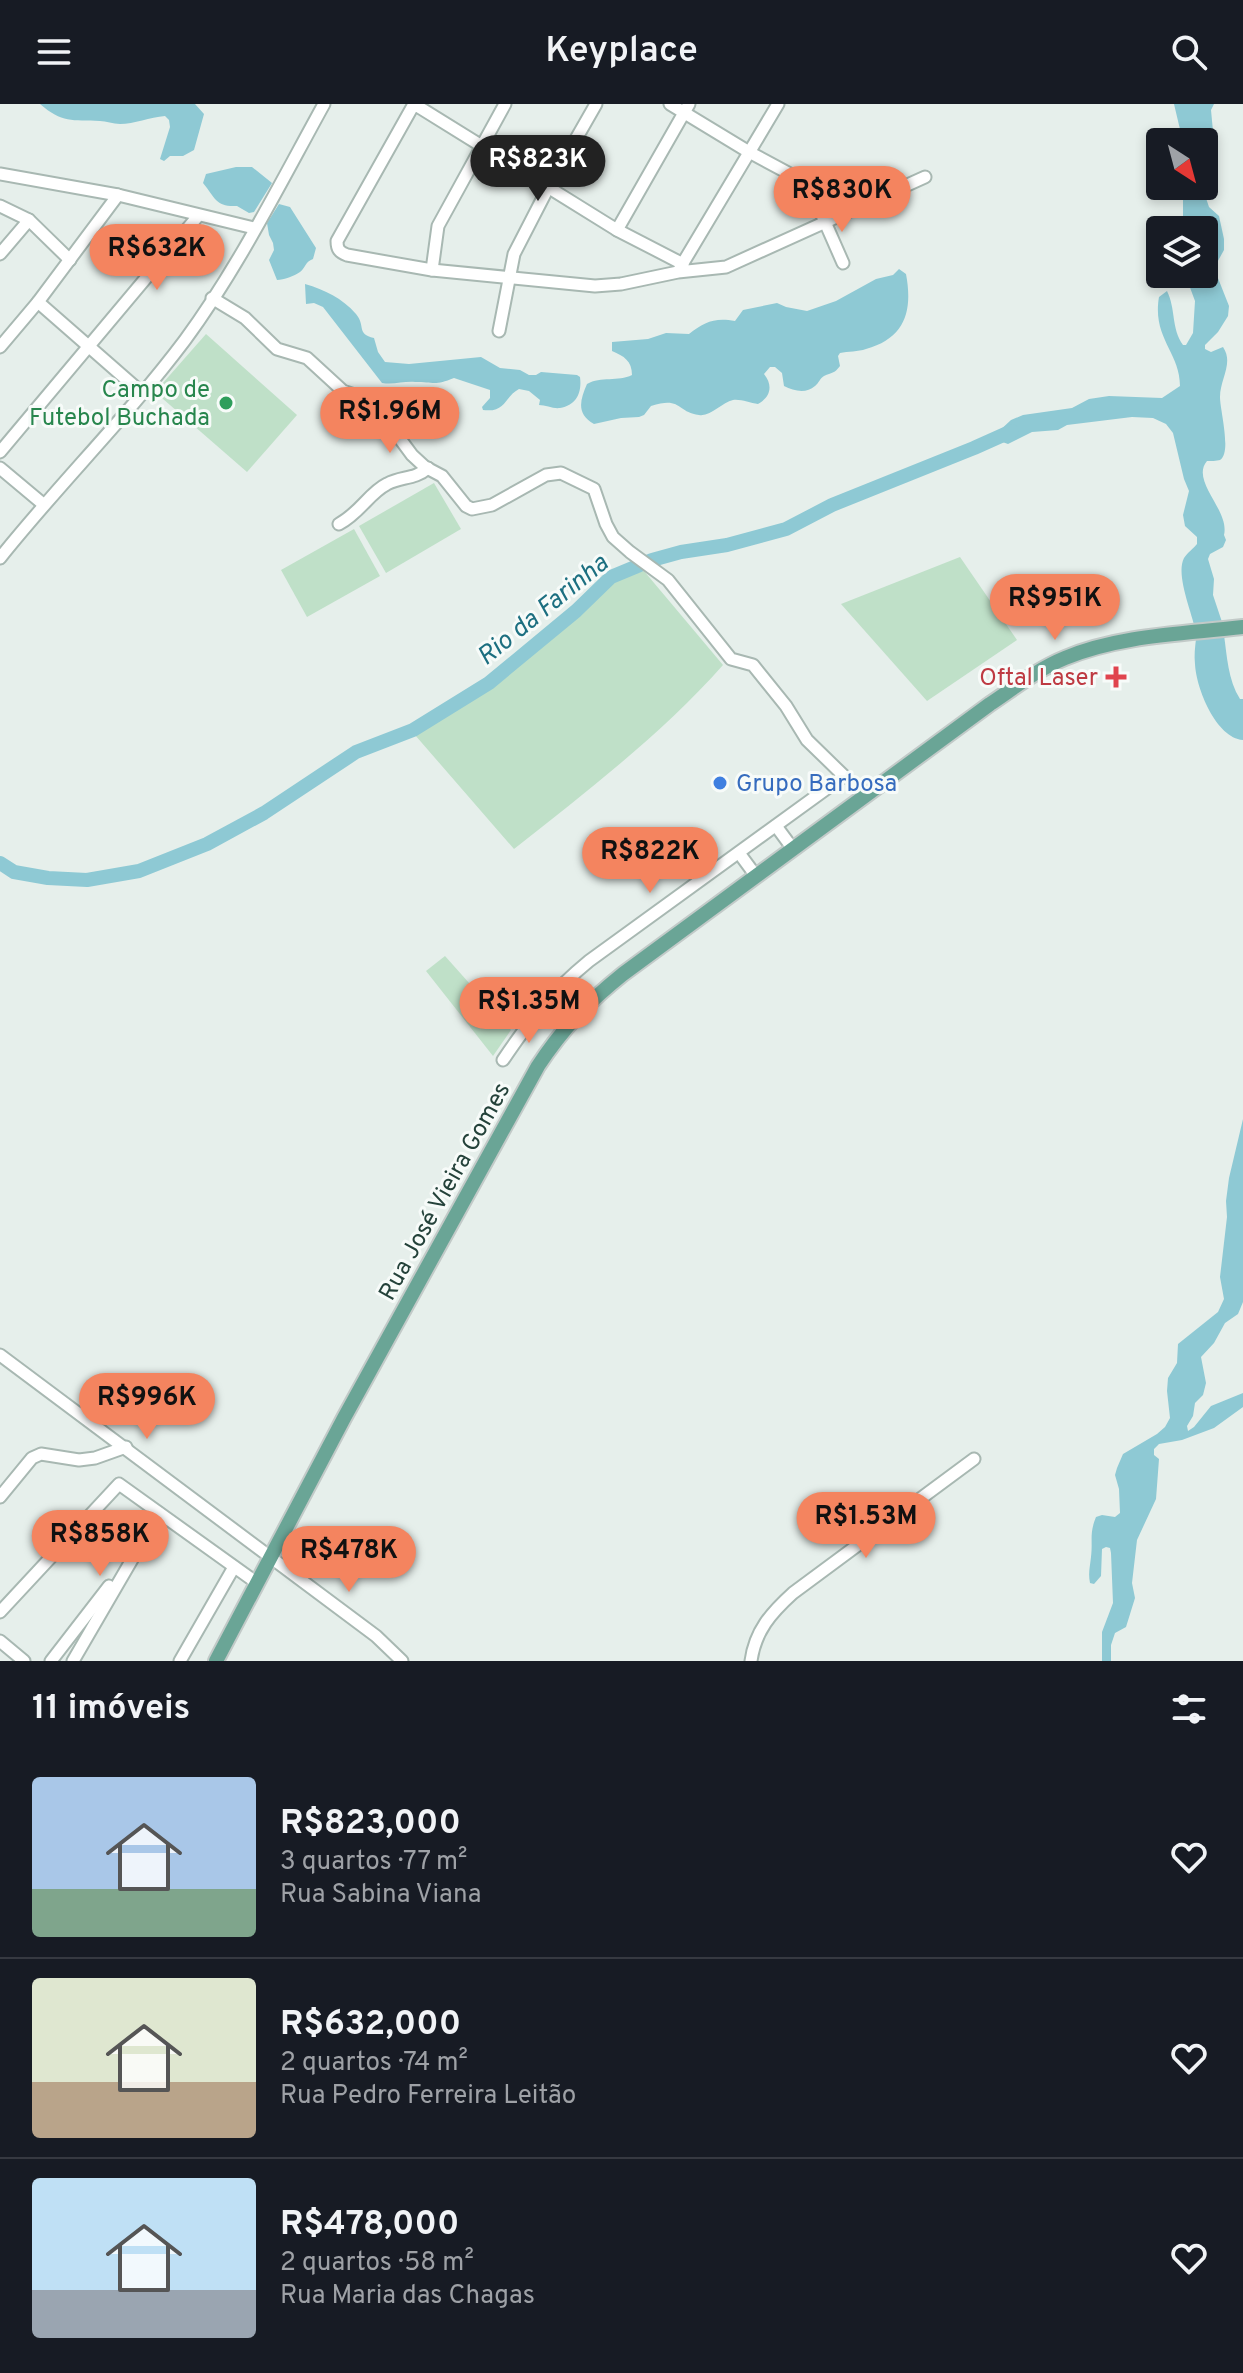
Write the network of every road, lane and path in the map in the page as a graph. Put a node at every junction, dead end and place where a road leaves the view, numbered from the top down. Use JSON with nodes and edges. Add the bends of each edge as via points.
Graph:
{"nodes":[{"id":1,"x":324,"y":104,"type":"edge"},
{"id":2,"x":414,"y":104,"type":"edge"},
{"id":3,"x":505,"y":104,"type":"edge"},
{"id":4,"x":596,"y":104,"type":"edge"},
{"id":5,"x":670,"y":104,"type":"edge"},
{"id":6,"x":778,"y":104,"type":"edge"},
{"id":7,"x":687,"y":108,"type":"edge"},
{"id":8,"x":481,"y":147,"type":"junction"},
{"id":9,"x":749,"y":152,"type":"junction"},
{"id":10,"x":0,"y":174,"type":"edge"},
{"id":11,"x":925,"y":177,"type":"dead end"},
{"id":12,"x":548,"y":188,"type":"junction"},
{"id":13,"x":118,"y":195,"type":"junction"},
{"id":14,"x":0,"y":206,"type":"edge"},
{"id":15,"x":198,"y":216,"type":"junction"},
{"id":16,"x":29,"y":220,"type":"junction"},
{"id":17,"x":825,"y":222,"type":"junction"},
{"id":18,"x":254,"y":228,"type":"junction"},
{"id":19,"x":617,"y":230,"type":"junction"},
{"id":20,"x":0,"y":254,"type":"edge"},
{"id":21,"x":70,"y":260,"type":"junction"},
{"id":22,"x":843,"y":263,"type":"dead end"},
{"id":23,"x":680,"y":268,"type":"junction"},
{"id":24,"x":432,"y":270,"type":"junction"},
{"id":25,"x":508,"y":278,"type":"junction"},
{"id":26,"x":212,"y":298,"type":"junction"},
{"id":27,"x":38,"y":302,"type":"junction"},
{"id":28,"x":499,"y":331,"type":"dead end"},
{"id":29,"x":89,"y":346,"type":"junction"},
{"id":30,"x":0,"y":347,"type":"edge"},
{"id":31,"x":142,"y":393,"type":"junction"},
{"id":32,"x":0,"y":452,"type":"edge"},
{"id":33,"x":0,"y":468,"type":"edge"},
{"id":34,"x":428,"y":468,"type":"junction"},
{"id":35,"x":43,"y":504,"type":"junction"},
{"id":36,"x":339,"y":524,"type":"dead end"},
{"id":37,"x":0,"y":558,"type":"edge"},
{"id":38,"x":1243,"y":627,"type":"edge"},
{"id":39,"x":776,"y":826,"type":"junction"},
{"id":40,"x":793,"y":849,"type":"junction"},
{"id":41,"x":739,"y":853,"type":"junction"},
{"id":42,"x":756,"y":876,"type":"junction"},
{"id":43,"x":503,"y":1060,"type":"dead end"},
{"id":44,"x":0,"y":1355,"type":"edge"},
{"id":45,"x":126,"y":1447,"type":"junction"},
{"id":46,"x":974,"y":1459,"type":"dead end"},
{"id":47,"x":0,"y":1497,"type":"edge"},
{"id":48,"x":159,"y":1513,"type":"junction"},
{"id":49,"x":132,"y":1557,"type":"junction"},
{"id":50,"x":270,"y":1558,"type":"junction"},
{"id":51,"x":234,"y":1567,"type":"junction"},
{"id":52,"x":257,"y":1583,"type":"junction"},
{"id":53,"x":0,"y":1612,"type":"edge"},
{"id":54,"x":0,"y":1641,"type":"edge"},
{"id":55,"x":24,"y":1661,"type":"edge"},
{"id":56,"x":51,"y":1661,"type":"edge"},
{"id":57,"x":73,"y":1661,"type":"edge"},
{"id":58,"x":180,"y":1661,"type":"edge"},
{"id":59,"x":216,"y":1661,"type":"edge"},
{"id":60,"x":402,"y":1661,"type":"edge"},
{"id":61,"x":751,"y":1661,"type":"edge"}],
"edges":[{"from":1,"to":18,"type":"street"},
{"from":2,"to":8,"type":"street"},
{"from":2,"to":24,"type":"street","via":[[337,241],[347,255]]},
{"from":3,"to":8,"type":"street"},
{"from":4,"to":12,"type":"street"},
{"from":5,"to":7,"type":"street"},
{"from":6,"to":9,"type":"street"},
{"from":7,"to":9,"type":"street"},
{"from":7,"to":19,"type":"street"},
{"from":8,"to":12,"type":"street"},
{"from":8,"to":24,"type":"street","via":[[438,226]]},
{"from":9,"to":17,"type":"street","via":[[805,182]]},
{"from":9,"to":23,"type":"street"},
{"from":10,"to":13,"type":"street"},
{"from":11,"to":17,"type":"street"},
{"from":12,"to":19,"type":"street"},
{"from":12,"to":25,"type":"street","via":[[514,254]]},
{"from":13,"to":15,"type":"street"},
{"from":13,"to":21,"type":"street"},
{"from":14,"to":16,"type":"street"},
{"from":15,"to":18,"type":"street"},
{"from":15,"to":29,"type":"street"},
{"from":16,"to":20,"type":"street"},
{"from":16,"to":21,"type":"street"},
{"from":17,"to":22,"type":"street"},
{"from":17,"to":23,"type":"street","via":[[726,267]]},
{"from":18,"to":26,"type":"street"},
{"from":19,"to":23,"type":"street"},
{"from":21,"to":27,"type":"street"},
{"from":23,"to":25,"type":"street","via":[[595,286]]},
{"from":24,"to":25,"type":"street"},
{"from":25,"to":28,"type":"street"},
{"from":26,"to":31,"type":"street"},
{"from":26,"to":34,"type":"street","via":[[245,318],[277,349],[307,358],[343,391],[372,401]]},
{"from":27,"to":29,"type":"street"},
{"from":27,"to":30,"type":"street"},
{"from":29,"to":31,"type":"street"},
{"from":29,"to":32,"type":"street"},
{"from":31,"to":35,"type":"street"},
{"from":33,"to":35,"type":"street"},
{"from":34,"to":36,"type":"street","via":[[416,477],[384,485]]},
{"from":34,"to":39,"type":"street","via":[[472,509],[492,505],[546,475],[561,473],[588,485],[613,537],[668,580],[731,659],[753,665],[807,740],[844,776]]},
{"from":35,"to":37,"type":"street"},
{"from":38,"to":40,"type":"main road","name":"Rua José Vieira Gomes","via":[[1144,638],[1063,659],[978,713]]},
{"from":39,"to":40,"type":"street"},
{"from":39,"to":41,"type":"street"},
{"from":40,"to":42,"type":"main road","name":"Rua José Vieira Gomes"},
{"from":41,"to":42,"type":"street"},
{"from":41,"to":43,"type":"street","via":[[568,978]]},
{"from":42,"to":50,"type":"main road","name":"Rua José Vieira Gomes","via":[[593,998],[556,1037]]},
{"from":44,"to":45,"type":"street"},
{"from":45,"to":47,"type":"street","via":[[79,1460],[41,1454]]},
{"from":45,"to":50,"type":"street"},
{"from":46,"to":61,"type":"street","via":[[793,1593],[760,1630]]},
{"from":48,"to":49,"type":"street"},
{"from":48,"to":51,"type":"street"},
{"from":48,"to":53,"type":"street","via":[[119,1484]]},
{"from":49,"to":56,"type":"street"},
{"from":49,"to":57,"type":"street"},
{"from":50,"to":52,"type":"main road","name":"Rua José Vieira Gomes"},
{"from":50,"to":60,"type":"street"},
{"from":51,"to":52,"type":"street"},
{"from":51,"to":58,"type":"street"},
{"from":52,"to":59,"type":"main road","name":"Rua José Vieira Gomes"},
{"from":54,"to":55,"type":"street"}]}
